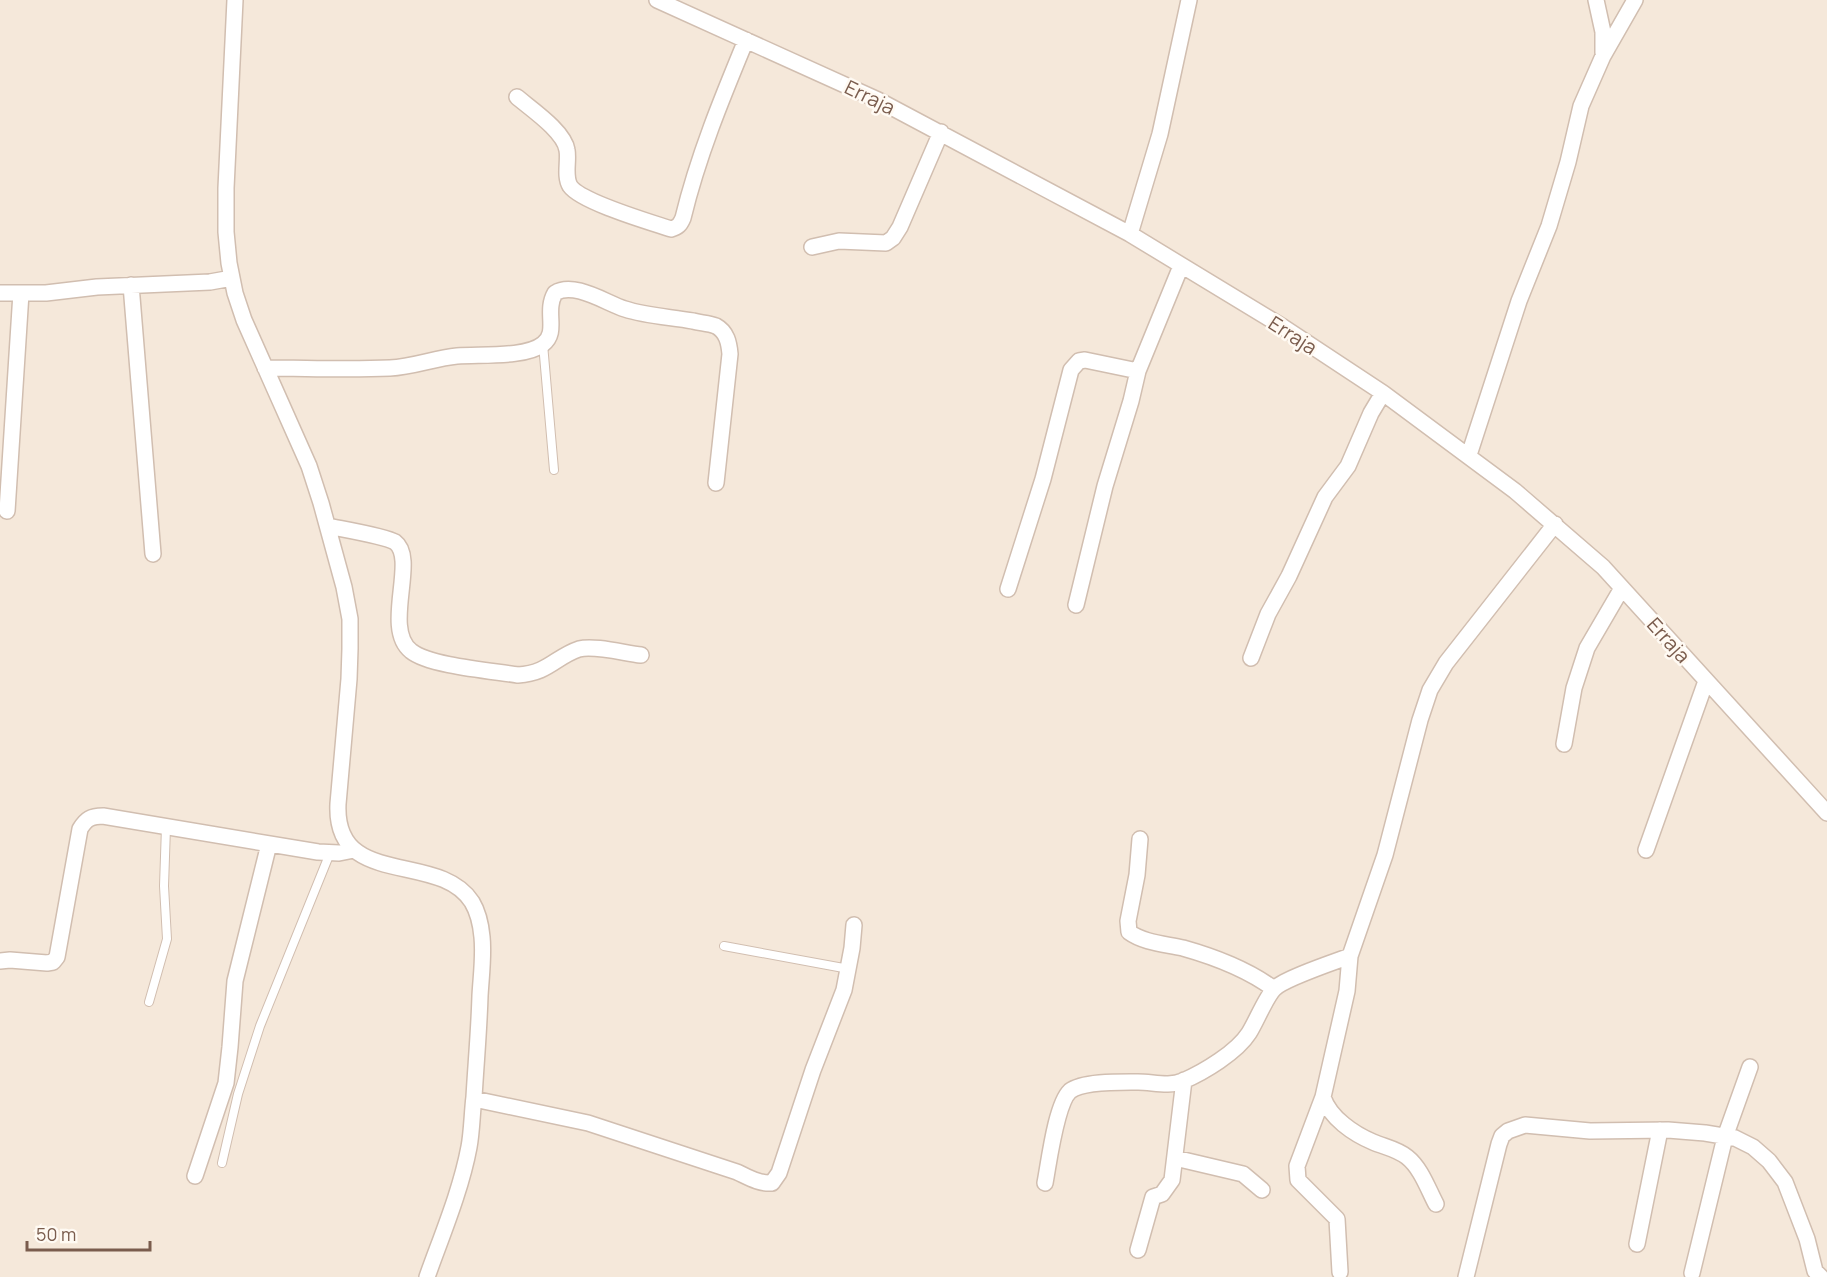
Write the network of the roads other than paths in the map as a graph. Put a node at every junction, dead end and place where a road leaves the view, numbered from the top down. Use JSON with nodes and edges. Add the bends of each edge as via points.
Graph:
{"nodes":[{"id":1,"x":235,"y":0,"type":"edge"},
{"id":2,"x":657,"y":0,"type":"edge"},
{"id":3,"x":1189,"y":0,"type":"edge"},
{"id":4,"x":1596,"y":0,"type":"edge"},
{"id":5,"x":1635,"y":0,"type":"edge"},
{"id":6,"x":746,"y":40,"type":"junction"},
{"id":7,"x":1603,"y":56,"type":"junction"},
{"id":8,"x":517,"y":97,"type":"dead end"},
{"id":9,"x":941,"y":132,"type":"junction"},
{"id":10,"x":1130,"y":234,"type":"junction"},
{"id":11,"x":812,"y":247,"type":"dead end"},
{"id":12,"x":1181,"y":266,"type":"junction"},
{"id":13,"x":232,"y":278,"type":"junction"},
{"id":14,"x":131,"y":285,"type":"junction"},
{"id":15,"x":0,"y":293,"type":"edge"},
{"id":16,"x":21,"y":293,"type":"junction"},
{"id":17,"x":543,"y":344,"type":"junction"},
{"id":18,"x":265,"y":368,"type":"junction"},
{"id":19,"x":1138,"y":371,"type":"junction"},
{"id":20,"x":1383,"y":393,"type":"junction"},
{"id":21,"x":1469,"y":455,"type":"junction"},
{"id":22,"x":554,"y":470,"type":"dead end"},
{"id":23,"x":716,"y":483,"type":"dead end"},
{"id":24,"x":7,"y":511,"type":"dead end"},
{"id":25,"x":1555,"y":524,"type":"junction"},
{"id":26,"x":328,"y":526,"type":"junction"},
{"id":27,"x":153,"y":554,"type":"dead end"},
{"id":28,"x":1622,"y":588,"type":"junction"},
{"id":29,"x":1008,"y":589,"type":"dead end"},
{"id":30,"x":1076,"y":605,"type":"dead end"},
{"id":31,"x":641,"y":655,"type":"dead end"},
{"id":32,"x":1251,"y":658,"type":"dead end"},
{"id":33,"x":1706,"y":681,"type":"junction"},
{"id":34,"x":1564,"y":744,"type":"dead end"},
{"id":35,"x":1827,"y":813,"type":"edge"},
{"id":36,"x":166,"y":827,"type":"junction"},
{"id":37,"x":1140,"y":839,"type":"dead end"},
{"id":38,"x":269,"y":844,"type":"junction"},
{"id":39,"x":354,"y":850,"type":"junction"},
{"id":40,"x":1646,"y":850,"type":"dead end"},
{"id":41,"x":330,"y":853,"type":"junction"},
{"id":42,"x":854,"y":925,"type":"dead end"},
{"id":43,"x":724,"y":946,"type":"dead end"},
{"id":44,"x":1350,"y":956,"type":"junction"},
{"id":45,"x":0,"y":961,"type":"edge"},
{"id":46,"x":849,"y":969,"type":"junction"},
{"id":47,"x":1274,"y":989,"type":"junction"},
{"id":48,"x":149,"y":1002,"type":"dead end"},
{"id":49,"x":1750,"y":1067,"type":"dead end"},
{"id":50,"x":1184,"y":1080,"type":"junction"},
{"id":51,"x":1323,"y":1097,"type":"junction"},
{"id":52,"x":474,"y":1099,"type":"junction"},
{"id":53,"x":1660,"y":1130,"type":"junction"},
{"id":54,"x":1725,"y":1137,"type":"junction"},
{"id":55,"x":1175,"y":1158,"type":"junction"},
{"id":56,"x":222,"y":1163,"type":"dead end"},
{"id":57,"x":195,"y":1176,"type":"dead end"},
{"id":58,"x":1045,"y":1183,"type":"dead end"},
{"id":59,"x":1262,"y":1190,"type":"dead end"},
{"id":60,"x":1436,"y":1204,"type":"dead end"},
{"id":61,"x":1637,"y":1244,"type":"dead end"},
{"id":62,"x":1138,"y":1250,"type":"dead end"},
{"id":63,"x":1340,"y":1272,"type":"dead end"},
{"id":64,"x":1692,"y":1273,"type":"dead end"},
{"id":65,"x":427,"y":1277,"type":"edge"},
{"id":66,"x":1466,"y":1277,"type":"edge"},
{"id":67,"x":1821,"y":1277,"type":"edge"}],
"edges":[{"from":1,"to":13,"type":"street","via":[[226,188]]},
{"from":2,"to":6,"type":"street","name":"Erraja"},
{"from":3,"to":10,"type":"street","via":[[1160,134]]},
{"from":4,"to":7,"type":"street","via":[[1604,32]]},
{"from":5,"to":7,"type":"street"},
{"from":6,"to":8,"type":"street","via":[[693,176],[681,225],[676,228],[589,200],[574,190],[567,178],[565,143]]},
{"from":6,"to":9,"type":"street","name":"Erraja"},
{"from":7,"to":21,"type":"street","via":[[1581,106],[1552,216],[1519,301]]},
{"from":9,"to":10,"type":"street","name":"Erraja"},
{"from":9,"to":11,"type":"street","via":[[893,238],[886,243],[839,241]]},
{"from":10,"to":12,"type":"street","name":"Erraja"},
{"from":12,"to":19,"type":"street"},
{"from":12,"to":20,"type":"street","name":"Erraja"},
{"from":13,"to":14,"type":"street"},
{"from":13,"to":18,"type":"street","via":[[244,320]]},
{"from":14,"to":16,"type":"street"},
{"from":14,"to":27,"type":"street"},
{"from":15,"to":16,"type":"street"},
{"from":16,"to":24,"type":"street"},
{"from":17,"to":18,"type":"street","via":[[508,354],[455,357],[390,368]]},
{"from":17,"to":22,"type":"lane"},
{"from":17,"to":23,"type":"street","via":[[551,333],[552,298],[565,289],[627,310],[717,327],[729,342],[730,354]]},
{"from":18,"to":26,"type":"street","via":[[309,466]]},
{"from":19,"to":29,"type":"street","via":[[1085,360],[1079,360],[1071,370],[1038,497]]},
{"from":19,"to":30,"type":"street"},
{"from":20,"to":21,"type":"street","name":"Erraja"},
{"from":20,"to":32,"type":"street","via":[[1348,466],[1325,497]]},
{"from":21,"to":25,"type":"street","name":"Erraja"},
{"from":25,"to":28,"type":"street","name":"Erraja"},
{"from":25,"to":44,"type":"street","via":[[1446,663],[1430,690],[1385,855]]},
{"from":26,"to":31,"type":"street","via":[[397,544],[402,555],[402,638],[411,652],[430,661],[519,675],[540,671],[588,648]]},
{"from":26,"to":39,"type":"street","via":[[350,619],[337,818],[340,833]]},
{"from":28,"to":33,"type":"street","name":"Erraja"},
{"from":28,"to":34,"type":"street","via":[[1587,648],[1574,688]]},
{"from":33,"to":35,"type":"street","name":"Erraja"},
{"from":33,"to":40,"type":"street"},
{"from":36,"to":38,"type":"street"},
{"from":36,"to":45,"type":"street","via":[[103,816],[87,819],[80,829],[57,957],[47,963]]},
{"from":36,"to":48,"type":"lane","via":[[167,939]]},
{"from":37,"to":47,"type":"street","via":[[1129,932],[1140,939],[1221,961],[1260,978]]},
{"from":38,"to":41,"type":"street"},
{"from":38,"to":57,"type":"street","via":[[235,981],[226,1083]]},
{"from":39,"to":41,"type":"street"},
{"from":39,"to":52,"type":"street","via":[[376,861],[456,886],[472,903],[482,938]]},
{"from":41,"to":56,"type":"lane","via":[[260,1026],[238,1094]]},
{"from":42,"to":46,"type":"street"},
{"from":43,"to":46,"type":"lane"},
{"from":44,"to":47,"type":"street"},
{"from":44,"to":51,"type":"street","via":[[1345,1002]]},
{"from":46,"to":52,"type":"street","via":[[772,1184],[588,1122]]},
{"from":47,"to":50,"type":"street","via":[[1238,1046]]},
{"from":49,"to":54,"type":"street"},
{"from":50,"to":55,"type":"street"},
{"from":50,"to":58,"type":"street","via":[[1173,1084],[1081,1085],[1073,1089],[1066,1095],[1058,1115]]},
{"from":51,"to":60,"type":"street","via":[[1331,1113],[1359,1134],[1408,1157]]},
{"from":51,"to":63,"type":"street","via":[[1297,1166],[1298,1180],[1337,1219]]},
{"from":52,"to":65,"type":"street","via":[[470,1146]]},
{"from":53,"to":54,"type":"street"},
{"from":53,"to":61,"type":"street"},
{"from":53,"to":66,"type":"street","via":[[1590,1131],[1525,1125],[1508,1131],[1499,1144]]},
{"from":54,"to":64,"type":"street"},
{"from":54,"to":67,"type":"street","via":[[1753,1147],[1785,1182],[1815,1271]]},
{"from":55,"to":59,"type":"street","via":[[1243,1174]]},
{"from":55,"to":62,"type":"street","via":[[1172,1179],[1162,1194],[1153,1197]]}]}
